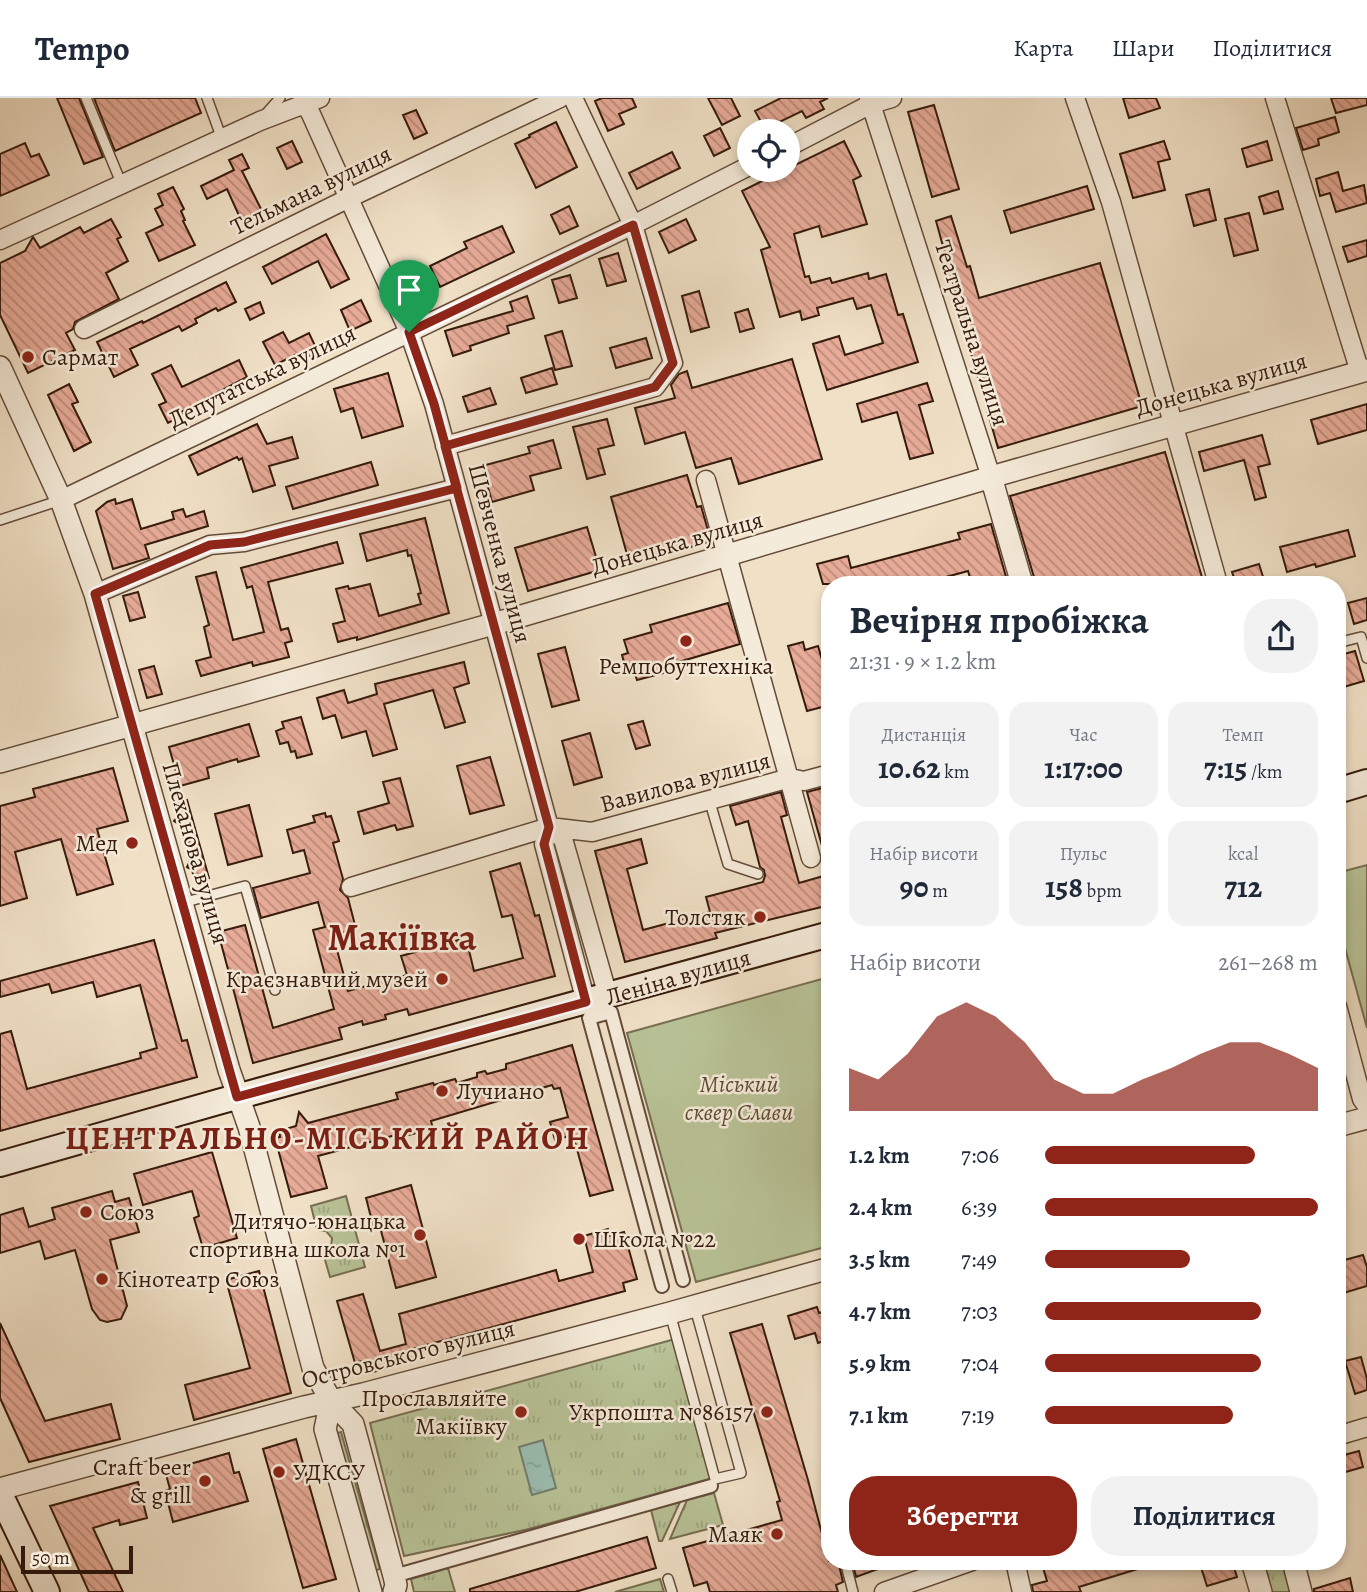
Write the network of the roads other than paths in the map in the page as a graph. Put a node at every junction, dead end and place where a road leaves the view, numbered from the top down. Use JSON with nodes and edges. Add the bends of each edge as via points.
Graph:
{"nodes":[{"id":1,"x":86,"y":98,"type":"edge"},
{"id":2,"x":207,"y":98,"type":"edge"},
{"id":3,"x":280,"y":98,"type":"edge"},
{"id":4,"x":560,"y":98,"type":"edge"},
{"id":5,"x":573,"y":98,"type":"edge"},
{"id":6,"x":892,"y":98,"type":"edge"},
{"id":7,"x":1075,"y":98,"type":"edge"},
{"id":8,"x":1275,"y":98,"type":"edge"},
{"id":9,"x":870,"y":101,"type":"edge"},
{"id":10,"x":313,"y":102,"type":"edge"},
{"id":11,"x":260,"y":121,"type":"junction"},
{"id":12,"x":222,"y":139,"type":"junction"},
{"id":13,"x":800,"y":140,"type":"edge"},
{"id":14,"x":737,"y":172,"type":"edge"},
{"id":15,"x":122,"y":185,"type":"junction"},
{"id":16,"x":349,"y":198,"type":"junction"},
{"id":17,"x":633,"y":225,"type":"junction"},
{"id":18,"x":0,"y":240,"type":"edge"},
{"id":19,"x":84,"y":330,"type":"dead end"},
{"id":20,"x":409,"y":332,"type":"junction"},
{"id":21,"x":0,"y":367,"type":"edge"},
{"id":22,"x":1364,"y":370,"type":"edge"},
{"id":23,"x":1173,"y":425,"type":"junction"},
{"id":24,"x":445,"y":446,"type":"junction"},
{"id":25,"x":992,"y":477,"type":"junction"},
{"id":26,"x":706,"y":480,"type":"dead end"},
{"id":27,"x":457,"y":488,"type":"junction"},
{"id":28,"x":61,"y":500,"type":"junction"},
{"id":29,"x":0,"y":520,"type":"edge"},
{"id":30,"x":727,"y":555,"type":"junction"},
{"id":31,"x":1020,"y":576,"type":"edge"},
{"id":32,"x":1216,"y":576,"type":"edge"},
{"id":33,"x":95,"y":594,"type":"junction"},
{"id":34,"x":493,"y":624,"type":"junction"},
{"id":35,"x":1346,"y":641,"type":"edge"},
{"id":36,"x":1367,"y":657,"type":"edge"},
{"id":37,"x":133,"y":725,"type":"junction"},
{"id":38,"x":0,"y":762,"type":"edge"},
{"id":39,"x":821,"y":776,"type":"edge"},
{"id":40,"x":790,"y":778,"type":"junction"},
{"id":41,"x":1367,"y":782,"type":"edge"},
{"id":42,"x":1346,"y":788,"type":"edge"},
{"id":43,"x":709,"y":799,"type":"junction"},
{"id":44,"x":549,"y":827,"type":"junction"},
{"id":45,"x":811,"y":858,"type":"dead end"},
{"id":46,"x":758,"y":874,"type":"dead end"},
{"id":47,"x":351,"y":887,"type":"dead end"},
{"id":48,"x":183,"y":903,"type":"junction"},
{"id":49,"x":821,"y":937,"type":"edge"},
{"id":50,"x":275,"y":990,"type":"dead end"},
{"id":51,"x":597,"y":999,"type":"junction"},
{"id":52,"x":1346,"y":1039,"type":"edge"},
{"id":53,"x":237,"y":1097,"type":"junction"},
{"id":54,"x":1367,"y":1106,"type":"edge"},
{"id":55,"x":1367,"y":1118,"type":"edge"},
{"id":56,"x":1346,"y":1123,"type":"edge"},
{"id":57,"x":0,"y":1164,"type":"edge"},
{"id":58,"x":821,"y":1271,"type":"edge"},
{"id":59,"x":683,"y":1280,"type":"dead end"},
{"id":60,"x":662,"y":1286,"type":"dead end"},
{"id":61,"x":695,"y":1306,"type":"junction"},
{"id":62,"x":670,"y":1313,"type":"junction"},
{"id":63,"x":331,"y":1401,"type":"junction"},
{"id":64,"x":1367,"y":1427,"type":"edge"},
{"id":65,"x":1346,"y":1433,"type":"edge"},
{"id":66,"x":710,"y":1486,"type":"dead end"},
{"id":67,"x":0,"y":1492,"type":"edge"},
{"id":68,"x":847,"y":1570,"type":"edge"},
{"id":69,"x":946,"y":1570,"type":"edge"},
{"id":70,"x":1017,"y":1570,"type":"edge"},
{"id":71,"x":1255,"y":1570,"type":"edge"},
{"id":72,"x":1295,"y":1570,"type":"edge"},
{"id":73,"x":668,"y":1579,"type":"dead end"},
{"id":74,"x":395,"y":1586,"type":"edge"},
{"id":75,"x":368,"y":1591,"type":"edge"},
{"id":76,"x":47,"y":1592,"type":"edge"},
{"id":77,"x":672,"y":1592,"type":"edge"},
{"id":78,"x":853,"y":1592,"type":"edge"},
{"id":79,"x":884,"y":1592,"type":"edge"},
{"id":80,"x":1022,"y":1592,"type":"edge"},
{"id":81,"x":1261,"y":1592,"type":"edge"},
{"id":82,"x":1301,"y":1592,"type":"edge"}],
"edges":[{"from":1,"to":15,"type":"lane"},
{"from":2,"to":12,"type":"lane"},
{"from":3,"to":11,"type":"lane"},
{"from":4,"to":16,"type":"street","name":"Тельмана вулиця"},
{"from":5,"to":17,"type":"street"},
{"from":6,"to":9,"type":"street"},
{"from":7,"to":23,"type":"street","via":[[1111,202]]},
{"from":8,"to":22,"type":"street"},
{"from":9,"to":13,"type":"street"},
{"from":9,"to":25,"type":"street","name":"Театральна вулиця"},
{"from":10,"to":11,"type":"street"},
{"from":10,"to":16,"type":"street","name":"Шевченка вулиця"},
{"from":11,"to":12,"type":"street"},
{"from":12,"to":15,"type":"street"},
{"from":14,"to":17,"type":"street","name":"Депутатська вулиця"},
{"from":15,"to":18,"type":"street"},
{"from":16,"to":19,"type":"street","name":"Тельмана вулиця"},
{"from":16,"to":20,"type":"street","name":"Шевченка вулиця"},
{"from":17,"to":20,"type":"street","name":"Депутатська вулиця"},
{"from":17,"to":24,"type":"street","via":[[673,363],[655,387]]},
{"from":20,"to":24,"type":"street","name":"Шевченка вулиця"},
{"from":20,"to":28,"type":"street","name":"Депутатська вулиця"},
{"from":21,"to":28,"type":"street","name":"Плеханова вулиця"},
{"from":22,"to":23,"type":"street","name":"Донецька вулиця"},
{"from":23,"to":25,"type":"street","name":"Донецька вулиця"},
{"from":23,"to":32,"type":"street"},
{"from":24,"to":27,"type":"street","name":"Шевченка вулиця"},
{"from":25,"to":30,"type":"street","name":"Донецька вулиця"},
{"from":25,"to":31,"type":"street","name":"Театральна вулиця"},
{"from":26,"to":30,"type":"street"},
{"from":27,"to":33,"type":"street","via":[[244,542],[210,545]]},
{"from":27,"to":34,"type":"street","name":"Шевченка вулиця"},
{"from":28,"to":29,"type":"lane"},
{"from":28,"to":33,"type":"street","name":"Плеханова вулиця"},
{"from":30,"to":34,"type":"street","name":"Донецька вулиця"},
{"from":30,"to":40,"type":"street"},
{"from":33,"to":37,"type":"street","name":"Плеханова вулиця"},
{"from":34,"to":37,"type":"street","name":"Донецька вулиця"},
{"from":34,"to":44,"type":"street","name":"Шевченка вулиця"},
{"from":35,"to":36,"type":"lane","via":[[1361,637]]},
{"from":37,"to":38,"type":"street","name":"Донецька вулиця"},
{"from":37,"to":48,"type":"street","name":"Плеханова вулиця"},
{"from":39,"to":40,"type":"street","name":"Вавилова вулиця","via":[[804,781]]},
{"from":40,"to":43,"type":"street","name":"Вавилова вулиця"},
{"from":40,"to":45,"type":"street"},
{"from":41,"to":42,"type":"main road"},
{"from":43,"to":44,"type":"street","name":"Вавилова вулиця","via":[[592,832]]},
{"from":43,"to":46,"type":"lane","via":[[728,864]]},
{"from":44,"to":47,"type":"street","name":"Вавилова вулиця"},
{"from":44,"to":51,"type":"street","name":"Шевченка вулиця","via":[[544,844]]},
{"from":48,"to":50,"type":"lane","via":[[245,886]]},
{"from":48,"to":53,"type":"street","name":"Плеханова вулиця"},
{"from":49,"to":51,"type":"main road","name":"Леніна вулиця"},
{"from":51,"to":53,"type":"main road","name":"Леніна вулиця"},
{"from":52,"to":54,"type":"street"},
{"from":53,"to":57,"type":"main road","name":"Леніна вулиця"},
{"from":53,"to":63,"type":"street","name":"Плеханова вулиця","via":[[313,1367]]},
{"from":55,"to":56,"type":"street"},
{"from":58,"to":61,"type":"street","name":"Островського вулиця"},
{"from":59,"to":60,"type":"street","via":[[611,1012],[589,1018]]},
{"from":61,"to":62,"type":"street","name":"Островського вулиця"},
{"from":61,"to":62,"type":"lane","via":[[741,1472],[715,1479]]},
{"from":62,"to":63,"type":"street","name":"Островського вулиця"},
{"from":63,"to":67,"type":"street","name":"Островського вулиця"},
{"from":63,"to":74,"type":"street","name":"Плеханова вулиця","via":[[353,1424]]},
{"from":63,"to":75,"type":"street","via":[[325,1429]]},
{"from":64,"to":65,"type":"street"},
{"from":66,"to":74,"type":"street"},
{"from":67,"to":76,"type":"main road"},
{"from":68,"to":78,"type":"lane"},
{"from":69,"to":79,"type":"street"},
{"from":70,"to":80,"type":"street"},
{"from":71,"to":81,"type":"street"},
{"from":72,"to":82,"type":"street"},
{"from":73,"to":77,"type":"lane"}]}
